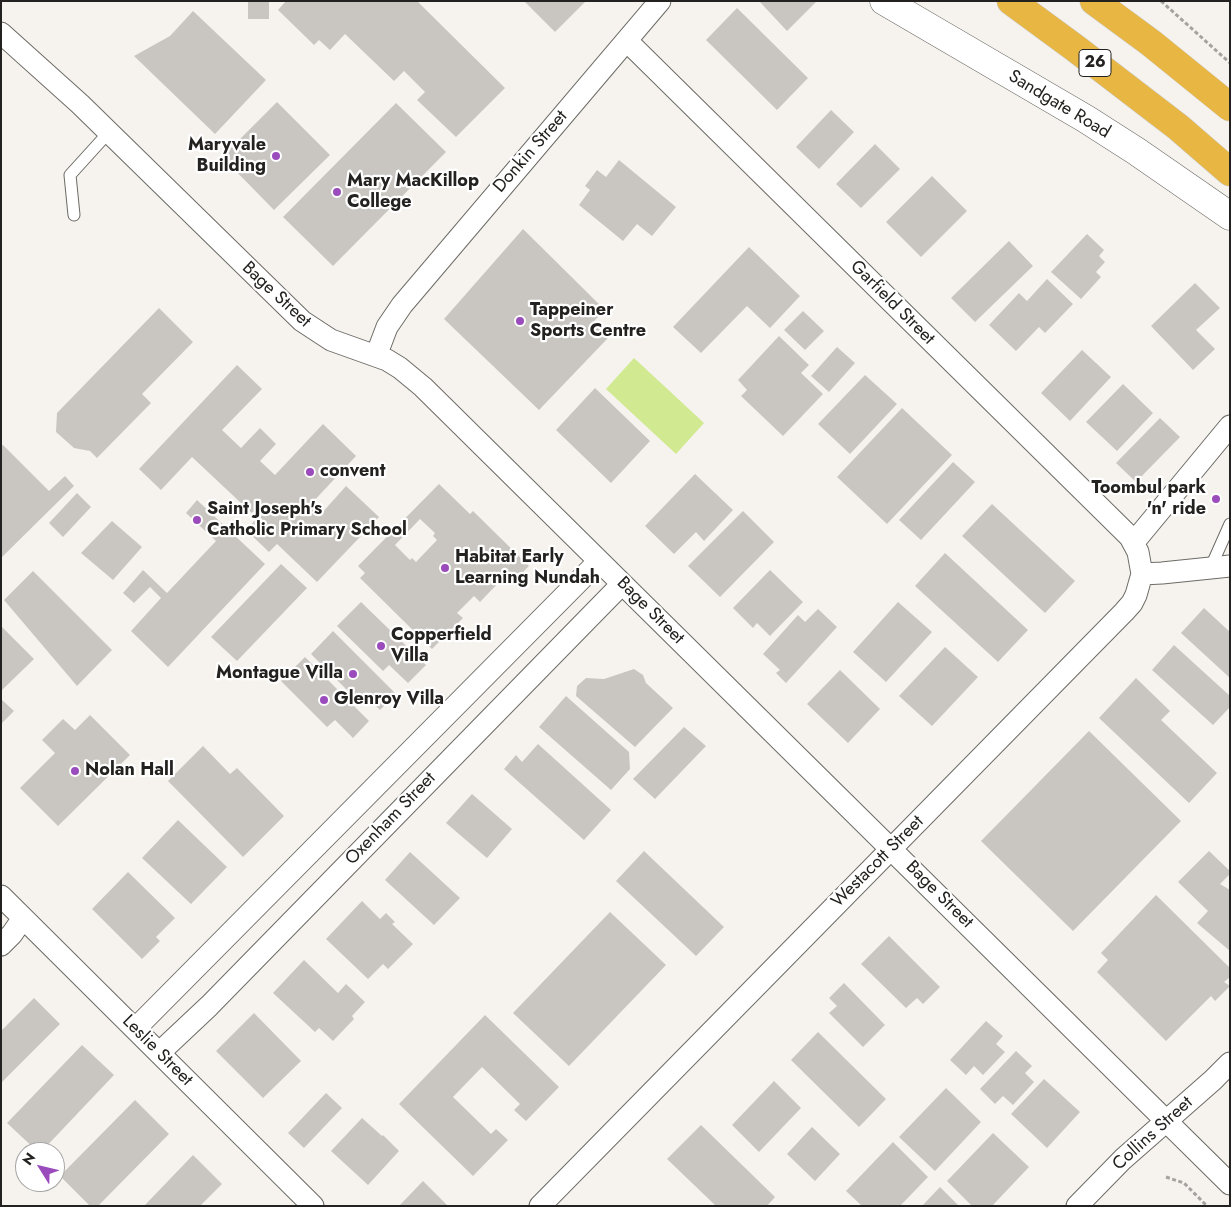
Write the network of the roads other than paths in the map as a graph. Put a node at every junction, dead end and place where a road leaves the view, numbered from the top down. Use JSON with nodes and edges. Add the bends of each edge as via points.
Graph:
{"nodes":[{"id":1,"x":660,"y":1,"type":"edge"},
{"id":2,"x":884,"y":1,"type":"edge"},
{"id":3,"x":1010,"y":1,"type":"edge"},
{"id":4,"x":1094,"y":1,"type":"edge"},
{"id":5,"x":1,"y":33,"type":"edge"},
{"id":6,"x":627,"y":41,"type":"junction"},
{"id":7,"x":1230,"y":108,"type":"edge"},
{"id":8,"x":109,"y":132,"type":"junction"},
{"id":9,"x":1230,"y":172,"type":"edge"},
{"id":10,"x":74,"y":215,"type":"dead end"},
{"id":11,"x":1230,"y":216,"type":"edge"},
{"id":12,"x":376,"y":356,"type":"junction"},
{"id":13,"x":1230,"y":426,"type":"edge"},
{"id":14,"x":1230,"y":524,"type":"edge"},
{"id":15,"x":1134,"y":542,"type":"junction"},
{"id":16,"x":599,"y":562,"type":"junction"},
{"id":17,"x":1220,"y":568,"type":"edge"},
{"id":18,"x":1142,"y":574,"type":"junction"},
{"id":19,"x":622,"y":584,"type":"junction"},
{"id":20,"x":892,"y":849,"type":"junction"},
{"id":21,"x":1,"y":896,"type":"edge"},
{"id":22,"x":23,"y":918,"type":"junction"},
{"id":23,"x":1,"y":945,"type":"edge"},
{"id":24,"x":135,"y":1029,"type":"junction"},
{"id":25,"x":159,"y":1053,"type":"junction"},
{"id":26,"x":1230,"y":1063,"type":"edge"},
{"id":27,"x":1167,"y":1121,"type":"junction"},
{"id":28,"x":1230,"y":1184,"type":"edge"},
{"id":29,"x":313,"y":1206,"type":"edge"},
{"id":30,"x":540,"y":1206,"type":"edge"},
{"id":31,"x":1077,"y":1206,"type":"edge"}],
"edges":[{"from":1,"to":6,"type":"street","name":"Donkin Street"},
{"from":2,"to":11,"type":"street","name":"Sandgate Road","via":[[1086,120]]},
{"from":3,"to":9,"type":"highway","number":"26","via":[[1178,126]]},
{"from":4,"to":7,"type":"highway"},
{"from":5,"to":8,"type":"street","name":"Bage Street"},
{"from":6,"to":12,"type":"street","name":"Donkin Street","via":[[402,305],[387,327]]},
{"from":6,"to":15,"type":"street","name":"Garfield Street"},
{"from":8,"to":10,"type":"lane","via":[[70,176]]},
{"from":8,"to":12,"type":"street","name":"Bage Street","via":[[302,321],[331,340]]},
{"from":12,"to":16,"type":"street","name":"Bage Street","via":[[400,368],[423,387]]},
{"from":13,"to":15,"type":"street"},
{"from":14,"to":17,"type":"lane"},
{"from":15,"to":18,"type":"street","name":"Garfield Street"},
{"from":16,"to":19,"type":"street","name":"Bage Street"},
{"from":16,"to":24,"type":"street","name":"Oxenham Street"},
{"from":17,"to":18,"type":"street"},
{"from":18,"to":20,"type":"street","name":"Westacott Street","via":[[1132,603]]},
{"from":19,"to":20,"type":"street","name":"Bage Street"},
{"from":19,"to":25,"type":"street","name":"Oxenham Street"},
{"from":20,"to":27,"type":"street","name":"Bage Street"},
{"from":20,"to":30,"type":"street","name":"Westacott Street"},
{"from":21,"to":22,"type":"street","name":"Leslie Street"},
{"from":22,"to":23,"type":"street"},
{"from":22,"to":24,"type":"street","name":"Leslie Street"},
{"from":24,"to":25,"type":"street","name":"Leslie Street"},
{"from":25,"to":29,"type":"street","name":"Leslie Street"},
{"from":26,"to":27,"type":"street","name":"Collins Street"},
{"from":27,"to":28,"type":"street","name":"Bage Street"},
{"from":27,"to":31,"type":"street","name":"Collins Street","via":[[1123,1159]]}]}
